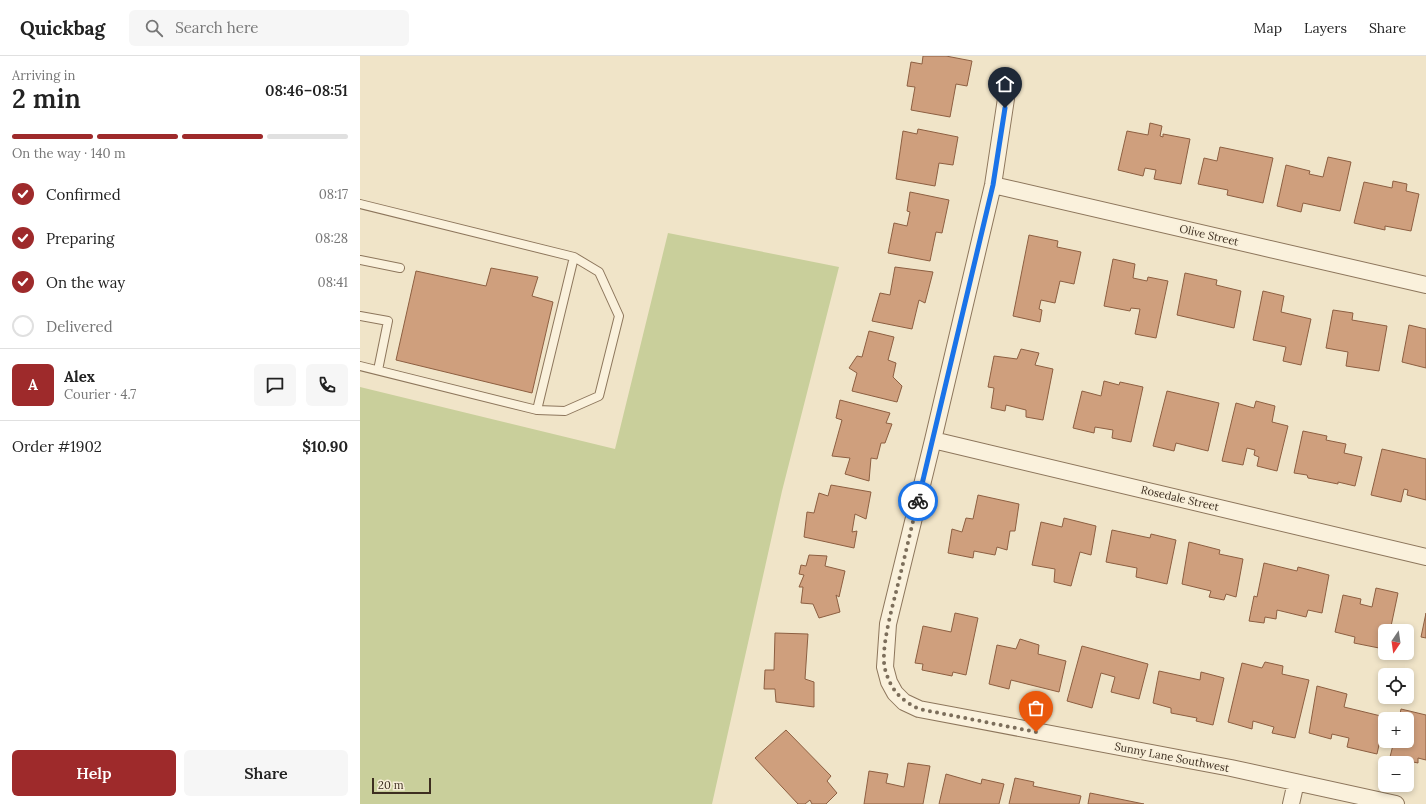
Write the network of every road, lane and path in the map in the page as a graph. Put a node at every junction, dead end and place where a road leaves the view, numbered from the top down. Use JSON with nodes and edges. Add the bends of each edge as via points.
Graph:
{"nodes":[{"id":1,"x":1007,"y":92,"type":"dead end"},
{"id":2,"x":993,"y":185,"type":"junction"},
{"id":3,"x":360,"y":204,"type":"edge"},
{"id":4,"x":574,"y":257,"type":"junction"},
{"id":5,"x":360,"y":260,"type":"edge"},
{"id":6,"x":400,"y":268,"type":"dead end"},
{"id":7,"x":1426,"y":285,"type":"edge"},
{"id":8,"x":360,"y":316,"type":"edge"},
{"id":9,"x":360,"y":366,"type":"edge"},
{"id":10,"x":378,"y":370,"type":"junction"},
{"id":11,"x":537,"y":410,"type":"junction"},
{"id":12,"x":933,"y":440,"type":"junction"},
{"id":13,"x":1426,"y":556,"type":"edge"},
{"id":14,"x":1296,"y":782,"type":"junction"},
{"id":15,"x":1291,"y":804,"type":"edge"},
{"id":16,"x":1396,"y":804,"type":"edge"}],
"edges":[{"from":1,"to":2,"type":"street","name":"Sunny Lane Southwest"},
{"from":2,"to":7,"type":"street","name":"Olive Street"},
{"from":2,"to":12,"type":"street","name":"Sunny Lane Southwest"},
{"from":3,"to":4,"type":"lane"},
{"from":4,"to":11,"type":"lane"},
{"from":4,"to":11,"type":"lane","via":[[599,272],[619,316],[599,396],[565,410]]},
{"from":5,"to":6,"type":"lane"},
{"from":8,"to":10,"type":"lane","via":[[388,321]]},
{"from":9,"to":10,"type":"lane"},
{"from":10,"to":11,"type":"lane"},
{"from":12,"to":13,"type":"street","name":"Rosedale Street"},
{"from":12,"to":14,"type":"street","name":"Sunny Lane Southwest","via":[[888,624],[884,667],[895,693],[904,702],[919,709],[947,715]]},
{"from":14,"to":15,"type":"street"},
{"from":14,"to":16,"type":"street","name":"Sunny Lane Southwest"}]}
